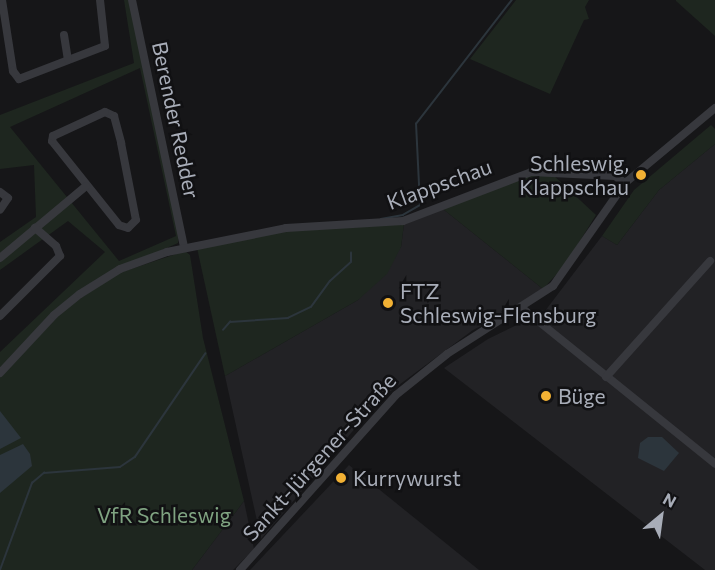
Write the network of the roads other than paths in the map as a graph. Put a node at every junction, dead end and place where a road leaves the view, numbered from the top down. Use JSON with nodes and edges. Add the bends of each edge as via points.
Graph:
{"nodes":[{"id":1,"x":2,"y":0,"type":"edge"},
{"id":2,"x":100,"y":0,"type":"edge"},
{"id":3,"x":132,"y":0,"type":"edge"},
{"id":4,"x":64,"y":35,"type":"dead end"},
{"id":5,"x":4,"y":48,"type":"edge"},
{"id":6,"x":68,"y":60,"type":"junction"},
{"id":7,"x":715,"y":108,"type":"edge"},
{"id":8,"x":625,"y":183,"type":"junction"},
{"id":9,"x":86,"y":186,"type":"junction"},
{"id":10,"x":0,"y":192,"type":"edge"},
{"id":11,"x":0,"y":210,"type":"edge"},
{"id":12,"x":34,"y":228,"type":"junction"},
{"id":13,"x":188,"y":246,"type":"junction"},
{"id":14,"x":0,"y":258,"type":"edge"},
{"id":15,"x":710,"y":261,"type":"dead end"},
{"id":16,"x":522,"y":308,"type":"junction"},
{"id":17,"x":0,"y":316,"type":"edge"},
{"id":18,"x":0,"y":373,"type":"edge"},
{"id":19,"x":606,"y":377,"type":"junction"},
{"id":20,"x":715,"y":464,"type":"edge"},
{"id":21,"x":240,"y":570,"type":"edge"}],
"edges":[{"from":1,"to":5,"type":"street"},
{"from":2,"to":6,"type":"street","via":[[105,46]]},
{"from":3,"to":13,"type":"street","name":"Berender Redder"},
{"from":4,"to":6,"type":"street"},
{"from":5,"to":6,"type":"street","via":[[18,79]]},
{"from":7,"to":8,"type":"street","name":"Sankt-Jürgener-Straße"},
{"from":8,"to":13,"type":"street","name":"Klappschau","via":[[615,176],[531,172],[403,220],[286,228]]},
{"from":8,"to":16,"type":"street","name":"Sankt-Jürgener-Straße","via":[[561,277]]},
{"from":9,"to":9,"type":"street","via":[[58,150],[53,136],[110,113],[121,143],[134,224],[128,228],[119,225]]},
{"from":9,"to":12,"type":"street"},
{"from":10,"to":11,"type":"street","via":[[8,198]]},
{"from":12,"to":14,"type":"street"},
{"from":12,"to":17,"type":"street","via":[[56,246],[60,256]]},
{"from":13,"to":18,"type":"street","via":[[134,263],[80,294],[54,315]]},
{"from":15,"to":19,"type":"street"},
{"from":16,"to":19,"type":"street"},
{"from":16,"to":21,"type":"street","name":"Sankt-Jürgener-Straße","via":[[447,354],[396,395]]},
{"from":19,"to":20,"type":"street"}]}
